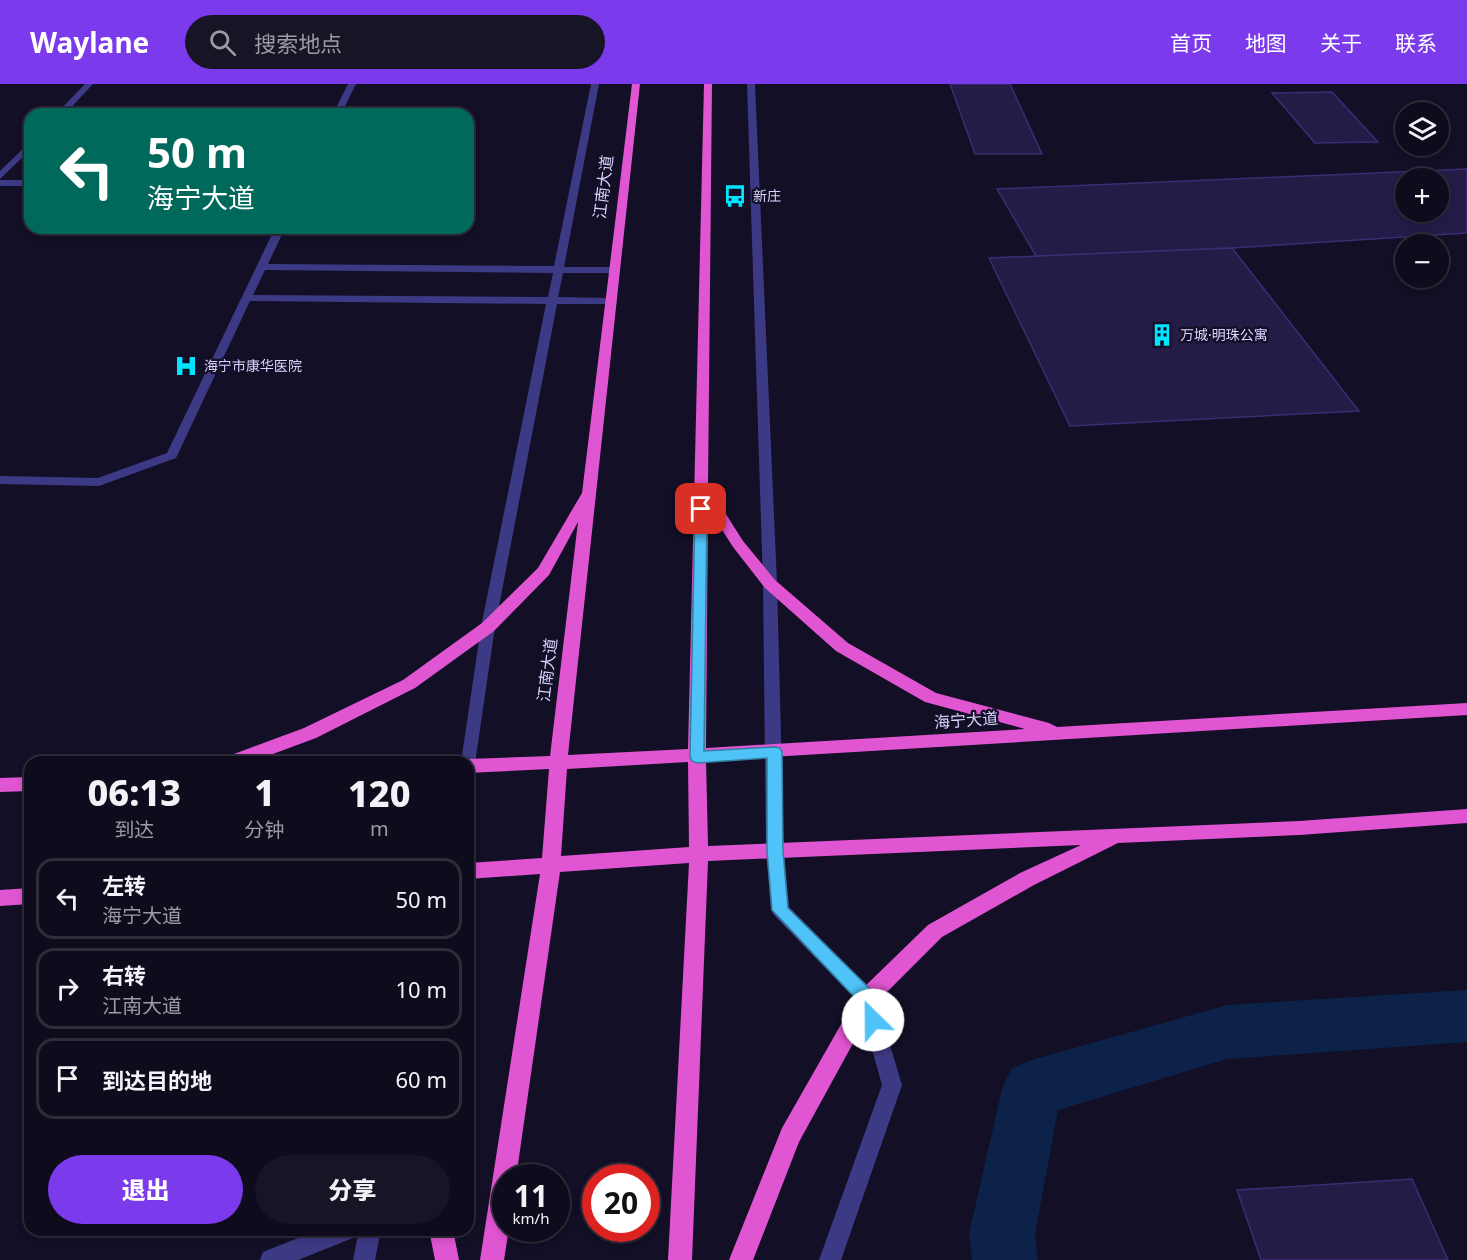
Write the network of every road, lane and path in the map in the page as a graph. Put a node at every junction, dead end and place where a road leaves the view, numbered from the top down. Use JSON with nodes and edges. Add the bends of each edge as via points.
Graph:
{"nodes":[{"id":1,"x":89,"y":84,"type":"edge"},
{"id":2,"x":352,"y":84,"type":"edge"},
{"id":3,"x":595,"y":84,"type":"edge"},
{"id":4,"x":636,"y":84,"type":"edge"},
{"id":5,"x":708,"y":84,"type":"edge"},
{"id":6,"x":751,"y":84,"type":"edge"},
{"id":7,"x":66,"y":108,"type":"edge"},
{"id":8,"x":340,"y":108,"type":"edge"},
{"id":9,"x":24,"y":151,"type":"edge"},
{"id":10,"x":0,"y":176,"type":"edge"},
{"id":11,"x":0,"y":183,"type":"edge"},
{"id":12,"x":24,"y":183,"type":"edge"},
{"id":13,"x":277,"y":234,"type":"edge"},
{"id":14,"x":261,"y":267,"type":"junction"},
{"id":15,"x":558,"y":269,"type":"junction"},
{"id":16,"x":615,"y":270,"type":"junction"},
{"id":17,"x":246,"y":298,"type":"junction"},
{"id":18,"x":552,"y":300,"type":"junction"},
{"id":19,"x":611,"y":301,"type":"junction"},
{"id":20,"x":0,"y":480,"type":"edge"},
{"id":21,"x":702,"y":486,"type":"junction"},
{"id":22,"x":589,"y":488,"type":"junction"},
{"id":23,"x":770,"y":584,"type":"junction"},
{"id":24,"x":488,"y":627,"type":"junction"},
{"id":25,"x":1467,"y":709,"type":"edge"},
{"id":26,"x":1064,"y":732,"type":"junction"},
{"id":27,"x":774,"y":752,"type":"junction"},
{"id":28,"x":248,"y":756,"type":"edge"},
{"id":29,"x":469,"y":756,"type":"edge"},
{"id":30,"x":697,"y":757,"type":"junction"},
{"id":31,"x":558,"y":763,"type":"junction"},
{"id":32,"x":474,"y":766,"type":"edge"},
{"id":33,"x":24,"y":784,"type":"edge"},
{"id":34,"x":0,"y":785,"type":"edge"},
{"id":35,"x":1467,"y":816,"type":"edge"},
{"id":36,"x":1118,"y":836,"type":"junction"},
{"id":37,"x":775,"y":851,"type":"junction"},
{"id":38,"x":699,"y":854,"type":"junction"},
{"id":39,"x":551,"y":866,"type":"junction"},
{"id":40,"x":474,"y":871,"type":"edge"},
{"id":41,"x":24,"y":896,"type":"edge"},
{"id":42,"x":0,"y":898,"type":"edge"},
{"id":43,"x":867,"y":998,"type":"junction"},
{"id":44,"x":330,"y":1236,"type":"edge"},
{"id":45,"x":369,"y":1236,"type":"edge"},
{"id":46,"x":442,"y":1236,"type":"edge"},
{"id":47,"x":271,"y":1260,"type":"edge"},
{"id":48,"x":364,"y":1260,"type":"edge"},
{"id":49,"x":447,"y":1260,"type":"edge"},
{"id":50,"x":492,"y":1260,"type":"edge"},
{"id":51,"x":680,"y":1260,"type":"edge"},
{"id":52,"x":741,"y":1260,"type":"edge"},
{"id":53,"x":830,"y":1260,"type":"edge"}],
"edges":[{"from":1,"to":7,"type":"lane"},
{"from":2,"to":8,"type":"lane"},
{"from":3,"to":15,"type":"lane"},
{"from":4,"to":16,"type":"highway","name":"江南大道"},
{"from":5,"to":21,"type":"highway"},
{"from":6,"to":23,"type":"lane"},
{"from":9,"to":10,"type":"lane"},
{"from":11,"to":12,"type":"lane"},
{"from":13,"to":14,"type":"lane"},
{"from":14,"to":15,"type":"lane"},
{"from":14,"to":17,"type":"lane"},
{"from":15,"to":16,"type":"lane"},
{"from":15,"to":18,"type":"lane"},
{"from":16,"to":19,"type":"highway","name":"江南大道"},
{"from":17,"to":18,"type":"lane"},
{"from":17,"to":20,"type":"lane","via":[[172,455],[99,482]]},
{"from":18,"to":19,"type":"lane"},
{"from":18,"to":24,"type":"lane"},
{"from":19,"to":22,"type":"highway","name":"江南大道"},
{"from":21,"to":23,"type":"highway","via":[[738,544]]},
{"from":21,"to":30,"type":"highway"},
{"from":22,"to":24,"type":"highway","via":[[544,571]]},
{"from":22,"to":31,"type":"highway","name":"江南大道"},
{"from":23,"to":26,"type":"highway","via":[[842,647],[931,698]]},
{"from":23,"to":27,"type":"lane"},
{"from":24,"to":28,"type":"highway","via":[[409,684],[310,733]]},
{"from":24,"to":29,"type":"lane"},
{"from":25,"to":26,"type":"highway","name":"海宁大道"},
{"from":26,"to":27,"type":"highway","name":"海宁大道"},
{"from":27,"to":30,"type":"highway","name":"海宁大道"},
{"from":27,"to":37,"type":"lane"},
{"from":30,"to":31,"type":"highway","name":"海宁大道"},
{"from":30,"to":38,"type":"highway"},
{"from":31,"to":32,"type":"highway","name":"海宁大道"},
{"from":31,"to":39,"type":"highway","name":"江南大道"},
{"from":33,"to":34,"type":"highway"},
{"from":35,"to":36,"type":"highway"},
{"from":36,"to":37,"type":"highway"},
{"from":36,"to":43,"type":"highway","via":[[1027,879],[935,931]]},
{"from":37,"to":38,"type":"highway"},
{"from":37,"to":43,"type":"lane","via":[[780,910]]},
{"from":38,"to":39,"type":"highway"},
{"from":38,"to":51,"type":"highway"},
{"from":39,"to":40,"type":"highway"},
{"from":39,"to":50,"type":"highway","name":"江南大道"},
{"from":41,"to":42,"type":"highway"},
{"from":43,"to":52,"type":"highway","via":[[790,1136]]},
{"from":43,"to":53,"type":"lane","via":[[892,1085]]},
{"from":44,"to":47,"type":"lane"},
{"from":45,"to":48,"type":"lane"},
{"from":46,"to":49,"type":"highway"}]}
